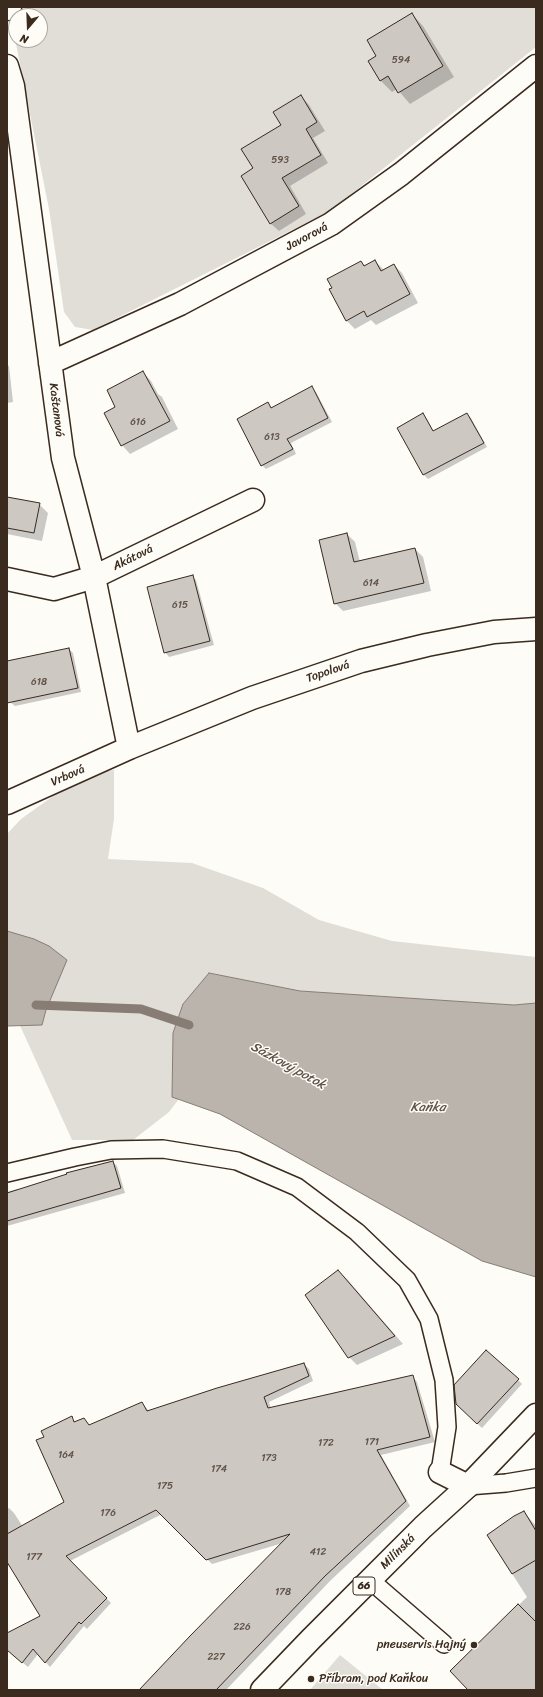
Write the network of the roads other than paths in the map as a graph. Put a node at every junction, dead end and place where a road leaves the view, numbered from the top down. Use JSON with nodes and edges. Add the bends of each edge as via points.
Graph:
{"nodes":[{"id":1,"x":10,"y":7,"type":"edge"},
{"id":2,"x":7,"y":9,"type":"edge"},
{"id":3,"x":7,"y":66,"type":"edge"},
{"id":4,"x":536,"y":66,"type":"edge"},
{"id":5,"x":50,"y":363,"type":"junction"},
{"id":6,"x":253,"y":500,"type":"dead end"},
{"id":7,"x":94,"y":577,"type":"junction"},
{"id":8,"x":7,"y":579,"type":"edge"},
{"id":9,"x":536,"y":629,"type":"edge"},
{"id":10,"x":130,"y":748,"type":"junction"},
{"id":11,"x":7,"y":803,"type":"edge"},
{"id":12,"x":7,"y":1173,"type":"edge"},
{"id":13,"x":536,"y":1415,"type":"edge"},
{"id":14,"x":440,"y":1472,"type":"joint"},
{"id":15,"x":536,"y":1478,"type":"edge"},
{"id":16,"x":468,"y":1486,"type":"junction"},
{"id":17,"x":370,"y":1580,"type":"junction"},
{"id":18,"x":444,"y":1644,"type":"dead end"},
{"id":19,"x":262,"y":1690,"type":"edge"}],
"edges":[{"from":1,"to":2,"type":"street"},
{"from":3,"to":5,"type":"street","name":"Kaštanová","via":[[13,86]]},
{"from":4,"to":5,"type":"street","name":"Javorová","via":[[401,174],[331,224],[180,304]]},
{"from":5,"to":7,"type":"street","name":"Kaštanová","via":[[62,458]]},
{"from":6,"to":7,"type":"street","name":"Akátová"},
{"from":7,"to":8,"type":"street","name":"Akátová","via":[[54,589]]},
{"from":7,"to":10,"type":"street","name":"Kaštanová"},
{"from":9,"to":10,"type":"street","name":"Topolová","via":[[494,632],[361,661],[252,698]]},
{"from":10,"to":11,"type":"street","name":"Vrbová"},
{"from":12,"to":14,"type":"lane","via":[[110,1150],[163,1150],[237,1161],[297,1187],[357,1232],[407,1280],[429,1319],[444,1380],[447,1427]]},
{"from":13,"to":16,"type":"street","name":"Milínská","number":"66"},
{"from":14,"to":16,"type":"street"},
{"from":15,"to":16,"type":"lane"},
{"from":16,"to":17,"type":"street","name":"Milínská","number":"66"},
{"from":17,"to":18,"type":"lane"},
{"from":17,"to":19,"type":"street","name":"Milínská","number":"66"}]}
